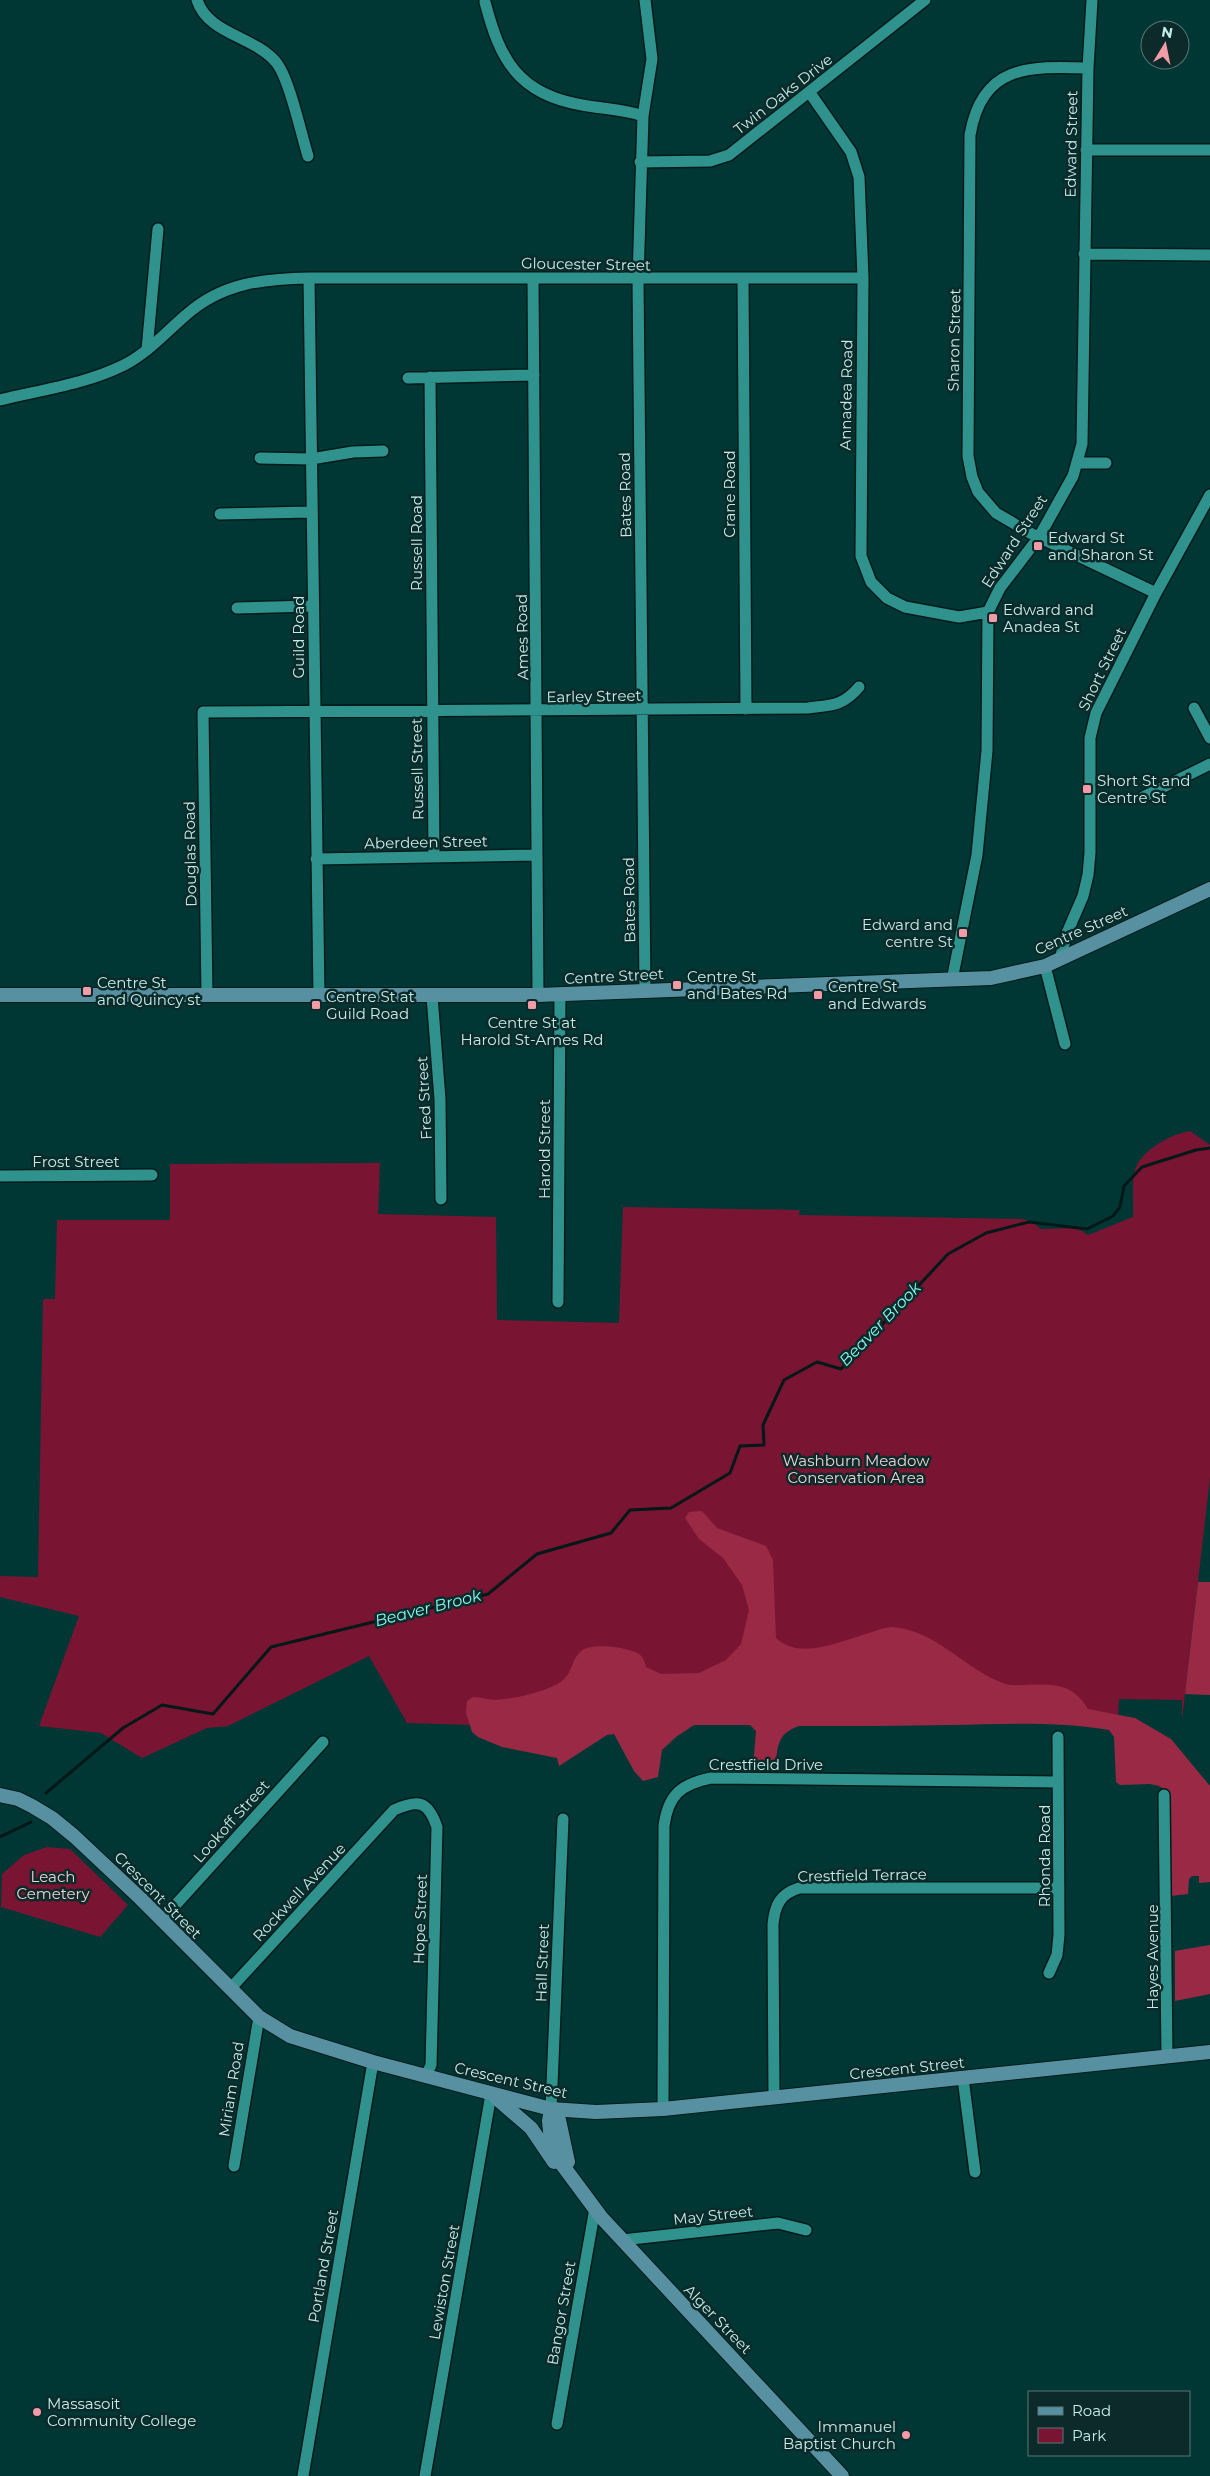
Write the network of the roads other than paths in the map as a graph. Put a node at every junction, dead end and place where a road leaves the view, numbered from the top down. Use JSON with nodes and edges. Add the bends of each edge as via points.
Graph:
{"nodes":[{"id":1,"x":197,"y":0,"type":"edge"},
{"id":2,"x":645,"y":0,"type":"edge"},
{"id":3,"x":925,"y":0,"type":"edge"},
{"id":4,"x":1092,"y":0,"type":"edge"},
{"id":5,"x":485,"y":2,"type":"dead end"},
{"id":6,"x":1088,"y":68,"type":"junction"},
{"id":7,"x":810,"y":94,"type":"junction"},
{"id":8,"x":643,"y":116,"type":"junction"},
{"id":9,"x":1086,"y":150,"type":"junction"},
{"id":10,"x":1210,"y":150,"type":"edge"},
{"id":11,"x":308,"y":156,"type":"dead end"},
{"id":12,"x":640,"y":162,"type":"junction"},
{"id":13,"x":158,"y":229,"type":"dead end"},
{"id":14,"x":1084,"y":254,"type":"junction"},
{"id":15,"x":1210,"y":255,"type":"edge"},
{"id":16,"x":309,"y":278,"type":"junction"},
{"id":17,"x":533,"y":278,"type":"junction"},
{"id":18,"x":863,"y":278,"type":"junction"},
{"id":19,"x":743,"y":279,"type":"junction"},
{"id":20,"x":638,"y":280,"type":"junction"},
{"id":21,"x":147,"y":350,"type":"junction"},
{"id":22,"x":534,"y":375,"type":"junction"},
{"id":23,"x":430,"y":377,"type":"junction"},
{"id":24,"x":408,"y":378,"type":"dead end"},
{"id":25,"x":0,"y":400,"type":"edge"},
{"id":26,"x":383,"y":451,"type":"dead end"},
{"id":27,"x":260,"y":458,"type":"dead end"},
{"id":28,"x":310,"y":459,"type":"junction"},
{"id":29,"x":1078,"y":463,"type":"junction"},
{"id":30,"x":1106,"y":463,"type":"dead end"},
{"id":31,"x":1210,"y":495,"type":"edge"},
{"id":32,"x":311,"y":512,"type":"junction"},
{"id":33,"x":220,"y":514,"type":"dead end"},
{"id":34,"x":1039,"y":537,"type":"junction"},
{"id":35,"x":1156,"y":593,"type":"junction"},
{"id":36,"x":313,"y":606,"type":"junction"},
{"id":37,"x":237,"y":608,"type":"dead end"},
{"id":38,"x":988,"y":612,"type":"junction"},
{"id":39,"x":859,"y":686,"type":"dead end"},
{"id":40,"x":1194,"y":708,"type":"dead end"},
{"id":41,"x":746,"y":709,"type":"junction"},
{"id":42,"x":314,"y":710,"type":"junction"},
{"id":43,"x":431,"y":710,"type":"junction"},
{"id":44,"x":642,"y":710,"type":"junction"},
{"id":45,"x":538,"y":711,"type":"junction"},
{"id":46,"x":203,"y":712,"type":"joint"},
{"id":47,"x":1210,"y":738,"type":"edge"},
{"id":48,"x":1210,"y":764,"type":"edge"},
{"id":49,"x":1143,"y":797,"type":"dead end"},
{"id":50,"x":537,"y":855,"type":"junction"},
{"id":51,"x":434,"y":857,"type":"junction"},
{"id":52,"x":316,"y":859,"type":"junction"},
{"id":53,"x":1210,"y":889,"type":"edge"},
{"id":54,"x":1060,"y":959,"type":"junction"},
{"id":55,"x":1045,"y":966,"type":"junction"},
{"id":56,"x":952,"y":980,"type":"junction"},
{"id":57,"x":645,"y":991,"type":"junction"},
{"id":58,"x":0,"y":995,"type":"edge"},
{"id":59,"x":207,"y":995,"type":"junction"},
{"id":60,"x":560,"y":995,"type":"junction"},
{"id":61,"x":319,"y":996,"type":"junction"},
{"id":62,"x":432,"y":996,"type":"junction"},
{"id":63,"x":538,"y":996,"type":"junction"},
{"id":64,"x":1065,"y":1044,"type":"dead end"},
{"id":65,"x":152,"y":1175,"type":"dead end"},
{"id":66,"x":0,"y":1176,"type":"edge"},
{"id":67,"x":441,"y":1199,"type":"dead end"},
{"id":68,"x":558,"y":1302,"type":"dead end"},
{"id":69,"x":1058,"y":1737,"type":"dead end"},
{"id":70,"x":323,"y":1742,"type":"dead end"},
{"id":71,"x":1058,"y":1782,"type":"junction"},
{"id":72,"x":0,"y":1795,"type":"edge"},
{"id":73,"x":1164,"y":1795,"type":"dead end"},
{"id":74,"x":389,"y":1816,"type":"joint"},
{"id":75,"x":563,"y":1819,"type":"dead end"},
{"id":76,"x":1059,"y":1888,"type":"junction"},
{"id":77,"x":161,"y":1921,"type":"junction"},
{"id":78,"x":1049,"y":1973,"type":"dead end"},
{"id":79,"x":230,"y":1989,"type":"junction"},
{"id":80,"x":259,"y":2017,"type":"junction"},
{"id":81,"x":1210,"y":2052,"type":"edge"},
{"id":82,"x":1167,"y":2056,"type":"junction"},
{"id":83,"x":374,"y":2062,"type":"junction"},
{"id":84,"x":426,"y":2076,"type":"junction"},
{"id":85,"x":963,"y":2078,"type":"junction"},
{"id":86,"x":492,"y":2094,"type":"junction"},
{"id":87,"x":774,"y":2098,"type":"junction"},
{"id":88,"x":551,"y":2109,"type":"junction"},
{"id":89,"x":663,"y":2109,"type":"junction"},
{"id":90,"x":234,"y":2166,"type":"dead end"},
{"id":91,"x":975,"y":2172,"type":"dead end"},
{"id":92,"x":574,"y":2181,"type":"junction"},
{"id":93,"x":595,"y":2208,"type":"junction"},
{"id":94,"x":806,"y":2230,"type":"dead end"},
{"id":95,"x":622,"y":2240,"type":"junction"},
{"id":96,"x":557,"y":2424,"type":"dead end"},
{"id":97,"x":303,"y":2476,"type":"edge"},
{"id":98,"x":426,"y":2476,"type":"edge"},
{"id":99,"x":842,"y":2476,"type":"edge"}],
"edges":[{"from":1,"to":11,"type":"street","via":[[211,22],[276,62]]},
{"from":2,"to":8,"type":"street","name":"Bates Road","via":[[652,59]]},
{"from":3,"to":7,"type":"street","name":"Twin Oaks Drive"},
{"from":4,"to":6,"type":"street","name":"Edward Street"},
{"from":5,"to":8,"type":"street","via":[[492,31],[504,58],[514,72],[535,88],[568,102]]},
{"from":6,"to":9,"type":"street","name":"Edward Street"},
{"from":6,"to":34,"type":"street","name":"Sharon Street","via":[[1037,67],[1005,76],[984,94],[973,117],[970,135],[968,456],[978,492],[996,513]]},
{"from":7,"to":12,"type":"street","name":"Twin Oaks Drive","via":[[730,155],[710,162]]},
{"from":7,"to":18,"type":"street","name":"Annadea Road","via":[[851,152],[859,177]]},
{"from":8,"to":12,"type":"street","name":"Bates Road"},
{"from":9,"to":10,"type":"street"},
{"from":9,"to":14,"type":"street","name":"Edward Street"},
{"from":12,"to":20,"type":"street","name":"Bates Road"},
{"from":13,"to":21,"type":"street"},
{"from":14,"to":15,"type":"street"},
{"from":14,"to":29,"type":"street","name":"Edward Street","via":[[1084,424]]},
{"from":16,"to":17,"type":"street","name":"Gloucester Street"},
{"from":16,"to":21,"type":"street","name":"Gloucester Street","via":[[262,280],[218,292],[194,308]]},
{"from":16,"to":28,"type":"street","name":"Guild Road"},
{"from":17,"to":20,"type":"street","name":"Gloucester Street"},
{"from":17,"to":22,"type":"street","name":"Ames Road"},
{"from":18,"to":19,"type":"street","name":"Gloucester Street"},
{"from":18,"to":38,"type":"street","name":"Annadea Road","via":[[861,556],[871,582],[887,598],[905,607],[959,617]]},
{"from":19,"to":20,"type":"street","name":"Gloucester Street"},
{"from":19,"to":41,"type":"street","name":"Crane Road"},
{"from":20,"to":44,"type":"street","name":"Bates Road"},
{"from":21,"to":25,"type":"street","name":"Gloucester Street","via":[[105,374]]},
{"from":22,"to":23,"type":"street"},
{"from":22,"to":45,"type":"street","name":"Ames Road"},
{"from":23,"to":24,"type":"street"},
{"from":23,"to":43,"type":"street","name":"Russell Road"},
{"from":26,"to":28,"type":"street"},
{"from":27,"to":28,"type":"street"},
{"from":28,"to":32,"type":"street","name":"Guild Road"},
{"from":29,"to":30,"type":"street"},
{"from":29,"to":34,"type":"street","name":"Edward Street"},
{"from":31,"to":35,"type":"street","name":"Short Street"},
{"from":32,"to":33,"type":"street"},
{"from":32,"to":36,"type":"street","name":"Guild Road"},
{"from":34,"to":35,"type":"street","name":"Sharon Street"},
{"from":34,"to":38,"type":"street","name":"Edward Street","via":[[1000,588]]},
{"from":35,"to":54,"type":"street","name":"Short Street","via":[[1092,725],[1088,875]]},
{"from":36,"to":37,"type":"street"},
{"from":36,"to":42,"type":"street","name":"Guild Road"},
{"from":38,"to":56,"type":"street","name":"Edward Street","via":[[986,751],[977,855]]},
{"from":39,"to":41,"type":"street","name":"Earley Street","via":[[850,698],[837,705]]},
{"from":40,"to":47,"type":"street"},
{"from":41,"to":44,"type":"street","name":"Earley Street"},
{"from":42,"to":43,"type":"street","name":"Earley Street"},
{"from":42,"to":46,"type":"street","name":"Earley Street"},
{"from":42,"to":52,"type":"street","name":"Guild Road"},
{"from":43,"to":45,"type":"street","name":"Earley Street"},
{"from":43,"to":51,"type":"street","name":"Russell Street"},
{"from":44,"to":45,"type":"street","name":"Earley Street"},
{"from":44,"to":57,"type":"street","name":"Bates Road"},
{"from":45,"to":50,"type":"street","name":"Ames Road"},
{"from":46,"to":59,"type":"street","name":"Douglas Road"},
{"from":48,"to":49,"type":"street"},
{"from":50,"to":51,"type":"street","name":"Aberdeen Street"},
{"from":50,"to":63,"type":"street","name":"Ames Road"},
{"from":51,"to":52,"type":"street","name":"Aberdeen Street"},
{"from":52,"to":61,"type":"street","name":"Guild Road"},
{"from":53,"to":54,"type":"main road","name":"Centre Street"},
{"from":54,"to":55,"type":"main road","name":"Centre Street"},
{"from":55,"to":56,"type":"main road","name":"Centre Street","via":[[990,978]]},
{"from":55,"to":64,"type":"street"},
{"from":56,"to":57,"type":"main road","name":"Centre Street"},
{"from":57,"to":60,"type":"main road","name":"Centre Street"},
{"from":58,"to":59,"type":"main road","name":"Centre Street"},
{"from":59,"to":61,"type":"main road","name":"Centre Street"},
{"from":60,"to":63,"type":"main road","name":"Centre Street"},
{"from":60,"to":68,"type":"street","name":"Harold Street"},
{"from":61,"to":62,"type":"main road","name":"Centre Street"},
{"from":62,"to":63,"type":"main road","name":"Centre Street"},
{"from":62,"to":67,"type":"street","name":"Fred Street","via":[[440,1099]]},
{"from":65,"to":66,"type":"street","name":"Frost Street"},
{"from":69,"to":71,"type":"street","name":"Rhonda Road"},
{"from":70,"to":77,"type":"street","name":"Lookoff Street"},
{"from":71,"to":76,"type":"street","name":"Rhonda Road"},
{"from":71,"to":89,"type":"street","name":"Crestfield Drive","via":[[711,1778],[678,1791],[666,1810],[664,1826]]},
{"from":72,"to":77,"type":"main road","name":"Crescent Street","via":[[18,1799],[52,1818]]},
{"from":73,"to":82,"type":"street","name":"Hayes Avenue"},
{"from":74,"to":79,"type":"street","name":"Rockwell Avenue"},
{"from":74,"to":84,"type":"street","name":"Hope Street","via":[[410,1803],[423,1805],[432,1811],[437,1827],[431,2064]]},
{"from":75,"to":88,"type":"street","name":"Hall Street"},
{"from":76,"to":78,"type":"street","name":"Rhonda Road","via":[[1059,1946]]},
{"from":76,"to":87,"type":"street","name":"Crestfield Terrace","via":[[799,1888],[789,1891],[776,1906],[773,1924]]},
{"from":77,"to":79,"type":"main road","name":"Crescent Street"},
{"from":79,"to":80,"type":"main road","name":"Crescent Street"},
{"from":80,"to":83,"type":"main road","name":"Crescent Street","via":[[290,2036]]},
{"from":80,"to":90,"type":"street","name":"Miriam Road"},
{"from":81,"to":82,"type":"main road","name":"Crescent Street"},
{"from":82,"to":85,"type":"main road","name":"Crescent Street"},
{"from":83,"to":84,"type":"main road","name":"Crescent Street"},
{"from":83,"to":97,"type":"street","name":"Portland Street"},
{"from":84,"to":86,"type":"main road","name":"Crescent Street"},
{"from":85,"to":87,"type":"main road","name":"Crescent Street"},
{"from":85,"to":91,"type":"street"},
{"from":86,"to":88,"type":"main road","name":"Crescent Street"},
{"from":86,"to":92,"type":"main road","via":[[531,2128],[559,2170]]},
{"from":86,"to":98,"type":"street","name":"Lewiston Street"},
{"from":87,"to":89,"type":"main road","name":"Crescent Street"},
{"from":88,"to":89,"type":"main road","name":"Crescent Street","via":[[596,2112]]},
{"from":88,"to":92,"type":"main road","name":"Alger Street","via":[[552,2141],[558,2159]]},
{"from":92,"to":93,"type":"main road","name":"Alger Street"},
{"from":93,"to":95,"type":"main road","name":"Alger Street"},
{"from":93,"to":96,"type":"street","name":"Bangor Street"},
{"from":94,"to":95,"type":"street","name":"May Street","via":[[778,2223]]},
{"from":95,"to":99,"type":"main road","name":"Alger Street"}]}
